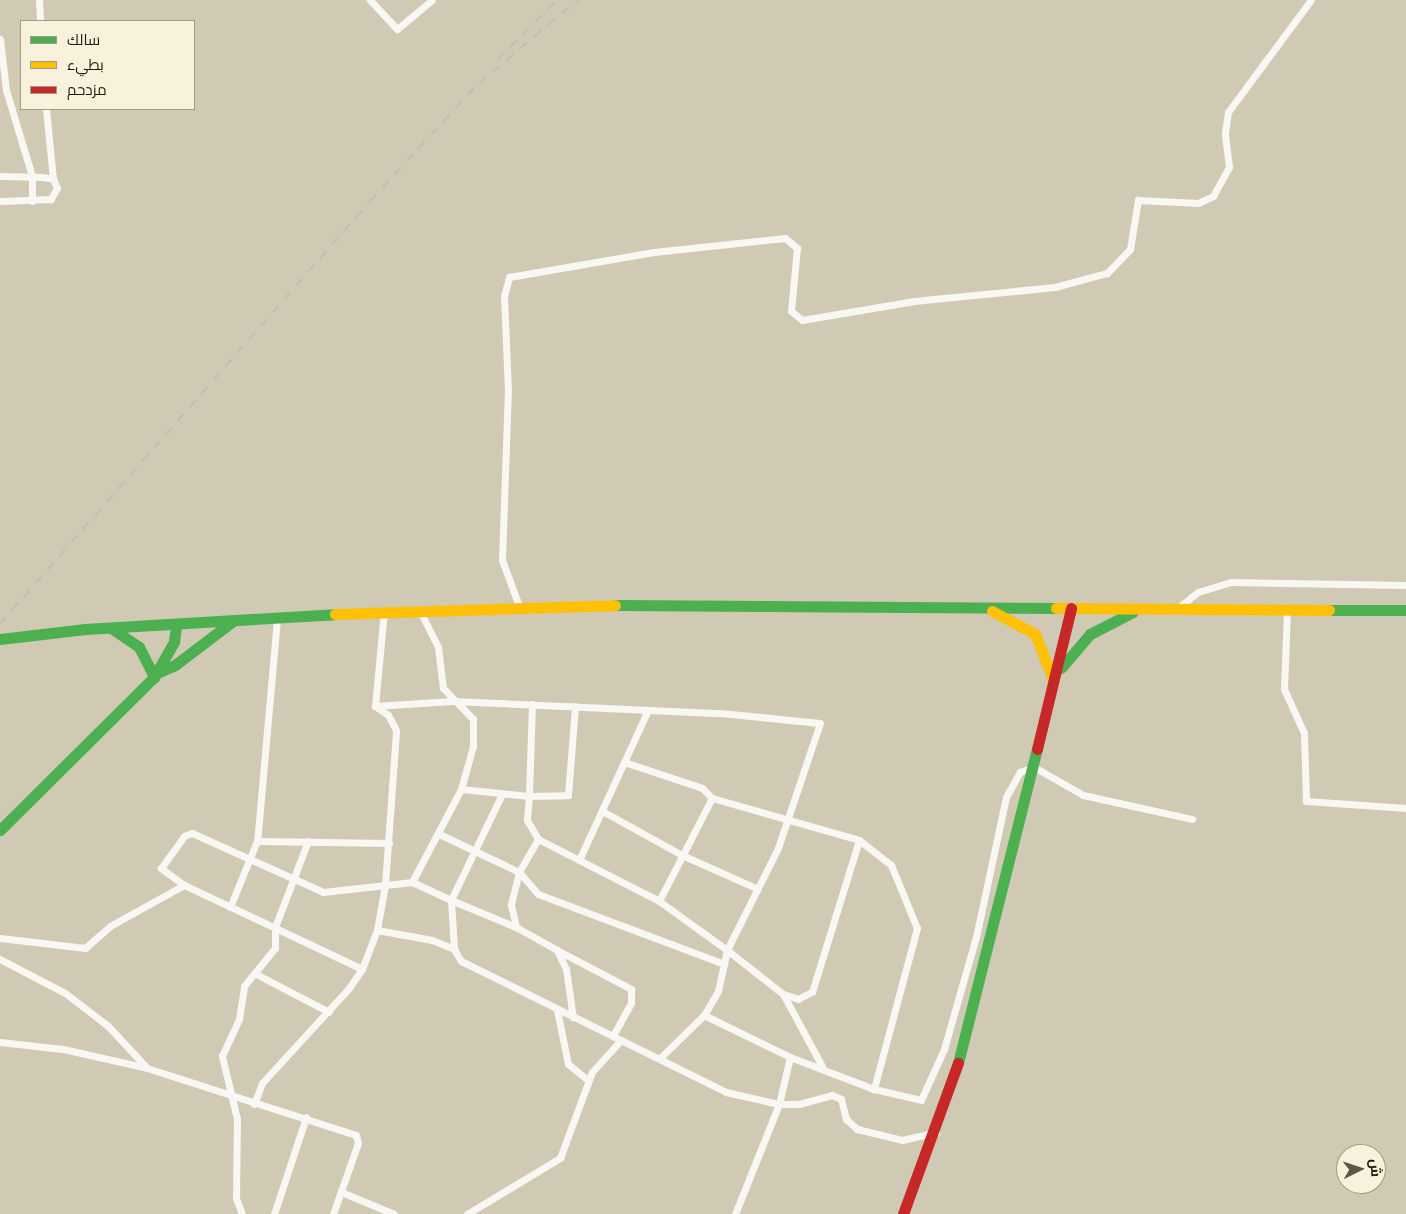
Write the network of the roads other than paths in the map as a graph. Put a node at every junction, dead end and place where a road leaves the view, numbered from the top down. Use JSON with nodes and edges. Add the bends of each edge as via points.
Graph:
{"nodes":[{"id":1,"x":38,"y":0,"type":"edge"},
{"id":2,"x":370,"y":0,"type":"edge"},
{"id":3,"x":432,"y":0,"type":"edge"},
{"id":4,"x":1311,"y":0,"type":"edge"},
{"id":5,"x":40,"y":20,"type":"edge"},
{"id":6,"x":0,"y":39,"type":"edge"},
{"id":7,"x":1,"y":61,"type":"edge"},
{"id":8,"x":46,"y":110,"type":"edge"},
{"id":9,"x":0,"y":176,"type":"edge"},
{"id":10,"x":32,"y":176,"type":"junction"},
{"id":11,"x":53,"y":179,"type":"junction"},
{"id":12,"x":0,"y":201,"type":"edge"},
{"id":13,"x":32,"y":201,"type":"junction"},
{"id":14,"x":1406,"y":584,"type":"edge"},
{"id":15,"x":519,"y":606,"type":"junction"},
{"id":16,"x":983,"y":608,"type":"junction"},
{"id":17,"x":1071,"y":608,"type":"junction"},
{"id":18,"x":419,"y":609,"type":"junction"},
{"id":19,"x":1138,"y":610,"type":"junction"},
{"id":20,"x":1175,"y":610,"type":"junction"},
{"id":21,"x":1406,"y":610,"type":"edge"},
{"id":22,"x":384,"y":611,"type":"junction"},
{"id":23,"x":1287,"y":611,"type":"junction"},
{"id":24,"x":278,"y":619,"type":"junction"},
{"id":25,"x":233,"y":621,"type":"junction"},
{"id":26,"x":176,"y":626,"type":"junction"},
{"id":27,"x":110,"y":628,"type":"junction"},
{"id":28,"x":0,"y":639,"type":"edge"},
{"id":29,"x":155,"y":675,"type":"junction"},
{"id":30,"x":1053,"y":684,"type":"junction"},
{"id":31,"x":452,"y":701,"type":"junction"},
{"id":32,"x":532,"y":704,"type":"junction"},
{"id":33,"x":375,"y":706,"type":"junction"},
{"id":34,"x":575,"y":706,"type":"junction"},
{"id":35,"x":647,"y":712,"type":"junction"},
{"id":36,"x":627,"y":763,"type":"junction"},
{"id":37,"x":1034,"y":767,"type":"junction"},
{"id":38,"x":462,"y":789,"type":"junction"},
{"id":39,"x":502,"y":794,"type":"junction"},
{"id":40,"x":529,"y":796,"type":"junction"},
{"id":41,"x":712,"y":798,"type":"junction"},
{"id":42,"x":1406,"y":808,"type":"edge"},
{"id":43,"x":604,"y":812,"type":"junction"},
{"id":44,"x":1192,"y":819,"type":"dead end"},
{"id":45,"x":786,"y":822,"type":"junction"},
{"id":46,"x":0,"y":830,"type":"edge"},
{"id":47,"x":439,"y":834,"type":"junction"},
{"id":48,"x":538,"y":839,"type":"junction"},
{"id":49,"x":859,"y":840,"type":"junction"},
{"id":50,"x":257,"y":841,"type":"junction"},
{"id":51,"x":308,"y":841,"type":"junction"},
{"id":52,"x":389,"y":843,"type":"junction"},
{"id":53,"x":473,"y":849,"type":"junction"},
{"id":54,"x":682,"y":855,"type":"junction"},
{"id":55,"x":578,"y":860,"type":"junction"},
{"id":56,"x":248,"y":861,"type":"junction"},
{"id":57,"x":520,"y":872,"type":"junction"},
{"id":58,"x":292,"y":882,"type":"junction"},
{"id":59,"x":385,"y":882,"type":"junction"},
{"id":60,"x":412,"y":882,"type":"junction"},
{"id":61,"x":184,"y":885,"type":"junction"},
{"id":62,"x":758,"y":889,"type":"junction"},
{"id":63,"x":451,"y":900,"type":"junction"},
{"id":64,"x":659,"y":901,"type":"junction"},
{"id":65,"x":230,"y":907,"type":"junction"},
{"id":66,"x":275,"y":927,"type":"junction"},
{"id":67,"x":516,"y":927,"type":"junction"},
{"id":68,"x":377,"y":930,"type":"junction"},
{"id":69,"x":0,"y":938,"type":"edge"},
{"id":70,"x":454,"y":949,"type":"junction"},
{"id":71,"x":557,"y":950,"type":"junction"},
{"id":72,"x":727,"y":950,"type":"junction"},
{"id":73,"x":0,"y":959,"type":"edge"},
{"id":74,"x":724,"y":964,"type":"junction"},
{"id":75,"x":362,"y":969,"type":"junction"},
{"id":76,"x":256,"y":974,"type":"junction"},
{"id":77,"x":783,"y":994,"type":"junction"},
{"id":78,"x":557,"y":1010,"type":"junction"},
{"id":79,"x":329,"y":1012,"type":"junction"},
{"id":80,"x":704,"y":1015,"type":"junction"},
{"id":81,"x":573,"y":1018,"type":"junction"},
{"id":82,"x":612,"y":1036,"type":"junction"},
{"id":83,"x":621,"y":1040,"type":"junction"},
{"id":84,"x":0,"y":1042,"type":"edge"},
{"id":85,"x":661,"y":1057,"type":"junction"},
{"id":86,"x":790,"y":1057,"type":"junction"},
{"id":87,"x":822,"y":1066,"type":"junction"},
{"id":88,"x":147,"y":1068,"type":"junction"},
{"id":89,"x":588,"y":1080,"type":"junction"},
{"id":90,"x":874,"y":1089,"type":"junction"},
{"id":91,"x":231,"y":1098,"type":"junction"},
{"id":92,"x":254,"y":1104,"type":"junction"},
{"id":93,"x":779,"y":1104,"type":"junction"},
{"id":94,"x":306,"y":1117,"type":"junction"},
{"id":95,"x":936,"y":1132,"type":"junction"},
{"id":96,"x":341,"y":1192,"type":"junction"},
{"id":97,"x":242,"y":1214,"type":"edge"},
{"id":98,"x":274,"y":1214,"type":"edge"},
{"id":99,"x":333,"y":1214,"type":"edge"},
{"id":100,"x":394,"y":1214,"type":"edge"},
{"id":101,"x":467,"y":1214,"type":"edge"},
{"id":102,"x":735,"y":1214,"type":"edge"},
{"id":103,"x":902,"y":1214,"type":"edge"}],
"edges":[{"from":1,"to":5,"type":"street"},
{"from":2,"to":3,"type":"street","via":[[397,29]]},
{"from":4,"to":15,"type":"street","via":[[1228,112],[1225,133],[1231,156],[1218,190],[1198,204],[1138,200],[1130,250],[1107,274],[1055,287],[914,302],[802,320],[791,311],[797,248],[785,238],[654,252],[509,277],[504,296],[508,391],[502,560]]},
{"from":6,"to":7,"type":"street"},
{"from":7,"to":10,"type":"street","via":[[6,90]]},
{"from":8,"to":11,"type":"street"},
{"from":9,"to":10,"type":"street"},
{"from":10,"to":11,"type":"street"},
{"from":10,"to":13,"type":"street"},
{"from":11,"to":13,"type":"street","via":[[54,197]]},
{"from":12,"to":13,"type":"street"},
{"from":14,"to":20,"type":"street","via":[[1231,582],[1198,592]]},
{"from":15,"to":16,"type":"main road"},
{"from":15,"to":18,"type":"main road"},
{"from":16,"to":17,"type":"main road"},
{"from":16,"to":30,"type":"main road","via":[[1035,634],[1047,655]]},
{"from":17,"to":19,"type":"main road"},
{"from":17,"to":30,"type":"main road"},
{"from":18,"to":22,"type":"main road"},
{"from":18,"to":31,"type":"street","via":[[433,634],[438,672]]},
{"from":19,"to":20,"type":"main road"},
{"from":19,"to":30,"type":"main road","via":[[1090,634],[1066,658]]},
{"from":20,"to":23,"type":"main road"},
{"from":21,"to":23,"type":"main road"},
{"from":22,"to":24,"type":"main road"},
{"from":22,"to":33,"type":"street"},
{"from":23,"to":42,"type":"street","via":[[1284,688],[1304,733],[1306,801]]},
{"from":24,"to":25,"type":"main road"},
{"from":24,"to":50,"type":"street"},
{"from":25,"to":26,"type":"main road"},
{"from":25,"to":29,"type":"main road","via":[[175,665]]},
{"from":26,"to":27,"type":"main road"},
{"from":26,"to":29,"type":"main road","via":[[174,642]]},
{"from":27,"to":28,"type":"main road"},
{"from":27,"to":29,"type":"main road","via":[[139,647]]},
{"from":29,"to":46,"type":"main road"},
{"from":30,"to":37,"type":"main road"},
{"from":31,"to":32,"type":"street"},
{"from":31,"to":33,"type":"street"},
{"from":31,"to":38,"type":"street","via":[[469,710],[473,719],[473,746]]},
{"from":32,"to":34,"type":"street"},
{"from":32,"to":40,"type":"street"},
{"from":33,"to":52,"type":"street","via":[[388,715],[396,730]]},
{"from":34,"to":35,"type":"street"},
{"from":34,"to":40,"type":"street","via":[[568,795]]},
{"from":35,"to":36,"type":"street"},
{"from":35,"to":45,"type":"street","via":[[720,712],[820,723]]},
{"from":36,"to":41,"type":"street","via":[[702,788]]},
{"from":36,"to":43,"type":"street"},
{"from":37,"to":44,"type":"street","via":[[1082,795]]},
{"from":37,"to":90,"type":"street","via":[[1020,772],[1006,797],[976,937],[944,1049],[926,1095],[914,1102]]},
{"from":37,"to":95,"type":"main road","via":[[973,1017]]},
{"from":38,"to":39,"type":"street"},
{"from":38,"to":47,"type":"street"},
{"from":39,"to":40,"type":"street"},
{"from":39,"to":53,"type":"street"},
{"from":40,"to":48,"type":"street","via":[[527,820]]},
{"from":41,"to":45,"type":"street"},
{"from":41,"to":54,"type":"street"},
{"from":43,"to":54,"type":"street"},
{"from":43,"to":55,"type":"street"},
{"from":45,"to":49,"type":"street"},
{"from":45,"to":62,"type":"street"},
{"from":47,"to":53,"type":"street"},
{"from":47,"to":60,"type":"street"},
{"from":48,"to":55,"type":"street"},
{"from":48,"to":57,"type":"street"},
{"from":49,"to":77,"type":"street","via":[[812,992],[798,999]]},
{"from":49,"to":90,"type":"street","via":[[891,865],[918,928]]},
{"from":50,"to":51,"type":"street"},
{"from":50,"to":56,"type":"street"},
{"from":51,"to":52,"type":"street"},
{"from":51,"to":58,"type":"street"},
{"from":52,"to":59,"type":"street"},
{"from":53,"to":57,"type":"street"},
{"from":53,"to":63,"type":"street"},
{"from":54,"to":62,"type":"street"},
{"from":54,"to":64,"type":"street"},
{"from":55,"to":64,"type":"street"},
{"from":56,"to":58,"type":"street"},
{"from":56,"to":61,"type":"street","via":[[194,834],[186,835],[161,868]]},
{"from":56,"to":65,"type":"street"},
{"from":57,"to":67,"type":"street","via":[[511,905]]},
{"from":57,"to":74,"type":"street","via":[[538,894]]},
{"from":58,"to":59,"type":"street","via":[[330,893]]},
{"from":58,"to":66,"type":"street"},
{"from":59,"to":60,"type":"street"},
{"from":59,"to":68,"type":"street"},
{"from":60,"to":63,"type":"street"},
{"from":61,"to":65,"type":"street"},
{"from":61,"to":69,"type":"street","via":[[110,926],[86,948]]},
{"from":62,"to":72,"type":"street"},
{"from":63,"to":67,"type":"street"},
{"from":63,"to":70,"type":"street"},
{"from":64,"to":72,"type":"street"},
{"from":65,"to":66,"type":"street"},
{"from":66,"to":75,"type":"street"},
{"from":66,"to":76,"type":"street","via":[[275,948]]},
{"from":67,"to":71,"type":"street"},
{"from":68,"to":70,"type":"street","via":[[432,940]]},
{"from":68,"to":75,"type":"street"},
{"from":70,"to":78,"type":"street","via":[[461,962]]},
{"from":71,"to":81,"type":"street","via":[[566,970]]},
{"from":71,"to":82,"type":"street","via":[[631,989],[632,1003]]},
{"from":72,"to":74,"type":"street"},
{"from":72,"to":77,"type":"street"},
{"from":73,"to":88,"type":"street","via":[[64,993],[108,1026]]},
{"from":74,"to":80,"type":"street","via":[[718,991]]},
{"from":75,"to":79,"type":"street"},
{"from":76,"to":79,"type":"street"},
{"from":76,"to":91,"type":"street","via":[[244,986],[239,1019],[222,1056]]},
{"from":77,"to":87,"type":"street"},
{"from":78,"to":81,"type":"street"},
{"from":78,"to":89,"type":"street","via":[[568,1064]]},
{"from":79,"to":92,"type":"street","via":[[262,1083]]},
{"from":80,"to":85,"type":"street"},
{"from":80,"to":86,"type":"street"},
{"from":81,"to":82,"type":"street"},
{"from":82,"to":83,"type":"street"},
{"from":83,"to":85,"type":"street"},
{"from":83,"to":89,"type":"street","via":[[598,1060]]},
{"from":84,"to":88,"type":"street","via":[[63,1049]]},
{"from":85,"to":93,"type":"street","via":[[726,1092]]},
{"from":86,"to":87,"type":"street"},
{"from":86,"to":93,"type":"street"},
{"from":87,"to":90,"type":"street"},
{"from":88,"to":91,"type":"street"},
{"from":89,"to":101,"type":"street","via":[[560,1158]]},
{"from":91,"to":92,"type":"street"},
{"from":91,"to":97,"type":"street","via":[[237,1119],[236,1198]]},
{"from":92,"to":94,"type":"street"},
{"from":93,"to":95,"type":"street","via":[[799,1104],[832,1094],[841,1099],[846,1119],[857,1129],[902,1140]]},
{"from":93,"to":102,"type":"street"},
{"from":94,"to":96,"type":"street","via":[[340,1126],[357,1137]]},
{"from":94,"to":98,"type":"street"},
{"from":95,"to":103,"type":"main road"},
{"from":96,"to":99,"type":"street"},
{"from":96,"to":100,"type":"street"}]}
